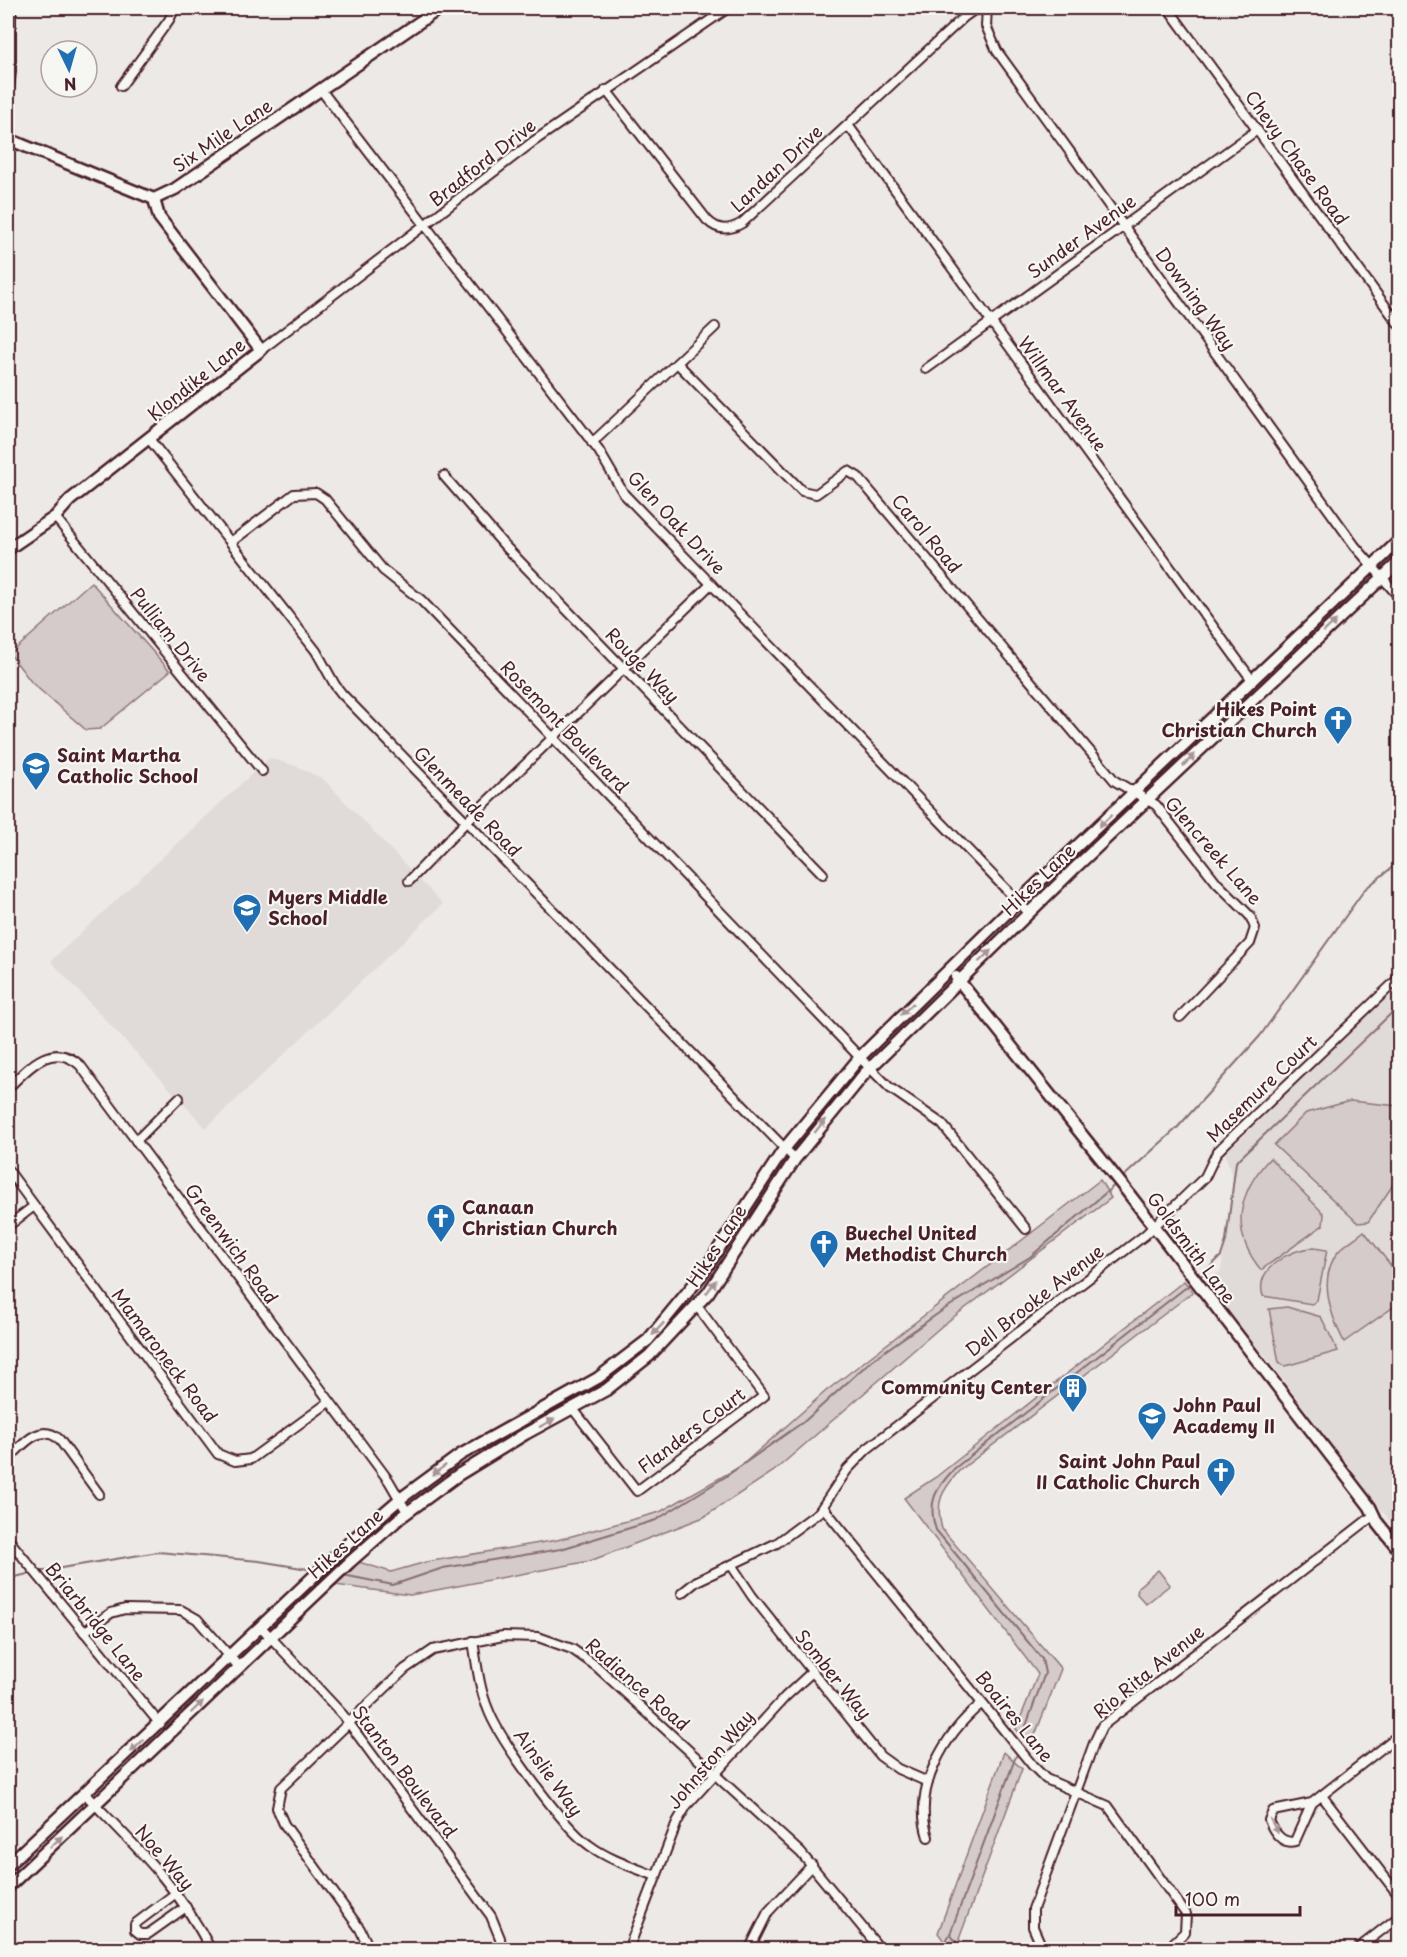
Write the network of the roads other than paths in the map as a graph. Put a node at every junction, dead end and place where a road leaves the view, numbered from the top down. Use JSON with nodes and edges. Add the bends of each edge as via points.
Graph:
{"nodes":[{"id":1,"x":11,"y":8,"type":"edge"},
{"id":2,"x":175,"y":8,"type":"edge"},
{"id":3,"x":440,"y":8,"type":"edge"},
{"id":4,"x":728,"y":8,"type":"edge"},
{"id":5,"x":987,"y":8,"type":"edge"},
{"id":6,"x":1168,"y":8,"type":"edge"},
{"id":7,"x":121,"y":86,"type":"dead end"},
{"id":8,"x":321,"y":90,"type":"junction"},
{"id":9,"x":606,"y":90,"type":"junction"},
{"id":10,"x":8,"y":98,"type":"edge"},
{"id":11,"x":848,"y":125,"type":"junction"},
{"id":12,"x":1257,"y":130,"type":"junction"},
{"id":13,"x":8,"y":139,"type":"edge"},
{"id":14,"x":154,"y":199,"type":"junction"},
{"id":15,"x":1124,"y":226,"type":"junction"},
{"id":16,"x":424,"y":227,"type":"junction"},
{"id":17,"x":991,"y":322,"type":"junction"},
{"id":18,"x":1400,"y":326,"type":"edge"},
{"id":19,"x":715,"y":327,"type":"dead end"},
{"id":20,"x":261,"y":350,"type":"junction"},
{"id":21,"x":677,"y":363,"type":"junction"},
{"id":22,"x":926,"y":369,"type":"dead end"},
{"id":23,"x":150,"y":440,"type":"junction"},
{"id":24,"x":592,"y":443,"type":"junction"},
{"id":25,"x":444,"y":476,"type":"dead end"},
{"id":26,"x":55,"y":517,"type":"junction"},
{"id":27,"x":1400,"y":540,"type":"edge"},
{"id":28,"x":231,"y":542,"type":"junction"},
{"id":29,"x":8,"y":549,"type":"edge"},
{"id":30,"x":1400,"y":561,"type":"edge"},
{"id":31,"x":1372,"y":566,"type":"junction"},
{"id":32,"x":1381,"y":578,"type":"junction"},
{"id":33,"x":711,"y":584,"type":"junction"},
{"id":34,"x":1400,"y":598,"type":"edge"},
{"id":35,"x":624,"y":669,"type":"junction"},
{"id":36,"x":1252,"y":680,"type":"junction"},
{"id":37,"x":553,"y":737,"type":"junction"},
{"id":38,"x":262,"y":771,"type":"dead end"},
{"id":39,"x":1134,"y":793,"type":"junction"},
{"id":40,"x":1147,"y":801,"type":"junction"},
{"id":41,"x":466,"y":821,"type":"junction"},
{"id":42,"x":823,"y":874,"type":"dead end"},
{"id":43,"x":409,"y":881,"type":"dead end"},
{"id":44,"x":1018,"y":902,"type":"junction"},
{"id":45,"x":1029,"y":913,"type":"junction"},
{"id":46,"x":950,"y":969,"type":"junction"},
{"id":47,"x":1400,"y":977,"type":"edge"},
{"id":48,"x":959,"y":980,"type":"junction"},
{"id":49,"x":1180,"y":1017,"type":"dead end"},
{"id":50,"x":861,"y":1056,"type":"junction"},
{"id":51,"x":870,"y":1068,"type":"junction"},
{"id":52,"x":8,"y":1088,"type":"edge"},
{"id":53,"x":179,"y":1098,"type":"dead end"},
{"id":54,"x":136,"y":1141,"type":"junction"},
{"id":55,"x":784,"y":1149,"type":"junction"},
{"id":56,"x":795,"y":1158,"type":"junction"},
{"id":57,"x":8,"y":1170,"type":"edge"},
{"id":58,"x":34,"y":1206,"type":"junction"},
{"id":59,"x":8,"y":1226,"type":"edge"},
{"id":60,"x":1153,"y":1228,"type":"junction"},
{"id":61,"x":1026,"y":1229,"type":"dead end"},
{"id":62,"x":697,"y":1306,"type":"junction"},
{"id":63,"x":329,"y":1402,"type":"junction"},
{"id":64,"x":573,"y":1409,"type":"junction"},
{"id":65,"x":8,"y":1459,"type":"edge"},
{"id":66,"x":99,"y":1494,"type":"dead end"},
{"id":67,"x":400,"y":1498,"type":"junction"},
{"id":68,"x":824,"y":1507,"type":"junction"},
{"id":69,"x":407,"y":1512,"type":"junction"},
{"id":70,"x":1374,"y":1515,"type":"junction"},
{"id":71,"x":8,"y":1539,"type":"edge"},
{"id":72,"x":1400,"y":1551,"type":"edge"},
{"id":73,"x":732,"y":1566,"type":"junction"},
{"id":74,"x":682,"y":1593,"type":"dead end"},
{"id":75,"x":261,"y":1627,"type":"junction"},
{"id":76,"x":84,"y":1632,"type":"junction"},
{"id":77,"x":271,"y":1637,"type":"junction"},
{"id":78,"x":473,"y":1641,"type":"junction"},
{"id":79,"x":229,"y":1656,"type":"junction"},
{"id":80,"x":239,"y":1667,"type":"junction"},
{"id":81,"x":812,"y":1672,"type":"junction"},
{"id":82,"x":981,"y":1704,"type":"junction"},
{"id":83,"x":349,"y":1722,"type":"junction"},
{"id":84,"x":160,"y":1724,"type":"junction"},
{"id":85,"x":1400,"y":1734,"type":"edge"},
{"id":86,"x":715,"y":1773,"type":"junction"},
{"id":87,"x":928,"y":1782,"type":"junction"},
{"id":88,"x":1076,"y":1792,"type":"junction"},
{"id":89,"x":85,"y":1794,"type":"junction"},
{"id":90,"x":1322,"y":1796,"type":"junction"},
{"id":91,"x":1312,"y":1803,"type":"junction"},
{"id":92,"x":95,"y":1805,"type":"junction"},
{"id":93,"x":928,"y":1836,"type":"dead end"},
{"id":94,"x":8,"y":1864,"type":"edge"},
{"id":95,"x":812,"y":1865,"type":"junction"},
{"id":96,"x":656,"y":1876,"type":"junction"},
{"id":97,"x":9,"y":1881,"type":"edge"},
{"id":98,"x":176,"y":1893,"type":"junction"},
{"id":99,"x":1400,"y":1898,"type":"edge"},
{"id":100,"x":186,"y":1907,"type":"junction"},
{"id":101,"x":1400,"y":1916,"type":"edge"},
{"id":102,"x":211,"y":1950,"type":"edge"},
{"id":103,"x":370,"y":1950,"type":"edge"},
{"id":104,"x":501,"y":1950,"type":"edge"},
{"id":105,"x":628,"y":1950,"type":"edge"},
{"id":106,"x":749,"y":1950,"type":"edge"},
{"id":107,"x":881,"y":1950,"type":"edge"},
{"id":108,"x":1043,"y":1950,"type":"edge"},
{"id":109,"x":1166,"y":1950,"type":"edge"},
{"id":110,"x":1356,"y":1950,"type":"edge"}],
"edges":[{"from":1,"to":10,"type":"street"},
{"from":2,"to":7,"type":"street"},
{"from":3,"to":8,"type":"main road","name":"Six Mile Lane"},
{"from":4,"to":9,"type":"street","name":"Bradford Drive"},
{"from":5,"to":11,"type":"street","name":"Landan Drive","via":[[964,17]]},
{"from":5,"to":15,"type":"street","name":"Downing Way","via":[[986,26],[997,51]]},
{"from":6,"to":12,"type":"street","name":"Chevy Chase Road"},
{"from":8,"to":14,"type":"main road","name":"Six Mile Lane","via":[[175,189]]},
{"from":8,"to":16,"type":"street","name":"Glen Oak Drive"},
{"from":9,"to":11,"type":"street","name":"Landan Drive","via":[[707,220],[718,228],[742,224]]},
{"from":9,"to":16,"type":"street","name":"Bradford Drive"},
{"from":11,"to":17,"type":"street","name":"Willmar Avenue"},
{"from":12,"to":15,"type":"street","name":"Sunder Avenue"},
{"from":12,"to":18,"type":"street","name":"Chevy Chase Road"},
{"from":13,"to":14,"type":"main road"},
{"from":14,"to":20,"type":"main road","name":"Klondike Lane","via":[[159,217]]},
{"from":15,"to":17,"type":"street","name":"Sunder Avenue"},
{"from":15,"to":31,"type":"street","name":"Downing Way"},
{"from":16,"to":20,"type":"street","name":"Bradford Drive"},
{"from":16,"to":24,"type":"street","name":"Glen Oak Drive"},
{"from":17,"to":22,"type":"street","name":"Sunder Avenue"},
{"from":17,"to":36,"type":"street","name":"Willmar Avenue"},
{"from":19,"to":21,"type":"street"},
{"from":20,"to":23,"type":"main road","name":"Klondike Lane"},
{"from":21,"to":24,"type":"street"},
{"from":21,"to":39,"type":"street","name":"Carol Road","via":[[802,491],[816,494],[848,471],[858,477],[1115,781]]},
{"from":23,"to":26,"type":"main road","name":"Klondike Lane","via":[[70,500]]},
{"from":23,"to":28,"type":"street","name":"Glenmeade Road"},
{"from":24,"to":33,"type":"street","name":"Glen Oak Drive","via":[[624,494]]},
{"from":25,"to":35,"type":"street","name":"Rouge Way","via":[[504,545]]},
{"from":26,"to":29,"type":"main road","name":"Klondike Lane"},
{"from":26,"to":38,"type":"street","name":"Pulliam Drive"},
{"from":27,"to":31,"type":"main road","name":"Hikes Lane"},
{"from":28,"to":37,"type":"street","name":"Rosemont Boulevard","via":[[294,494],[310,491],[321,495],[383,570],[421,600]]},
{"from":28,"to":41,"type":"street","name":"Glenmeade Road","via":[[316,651],[335,685]]},
{"from":30,"to":32,"type":"main road","name":"Hikes Lane"},
{"from":31,"to":32,"type":"street","name":"Downing Way"},
{"from":31,"to":36,"type":"main road","name":"Hikes Lane"},
{"from":32,"to":34,"type":"street","name":"Downing Way"},
{"from":40,"to":32,"type":"main road","name":"Hikes Lane","one_way":true},
{"from":33,"to":35,"type":"street"},
{"from":33,"to":44,"type":"street","name":"Glen Oak Drive"},
{"from":35,"to":37,"type":"street"},
{"from":35,"to":42,"type":"street","name":"Rouge Way"},
{"from":36,"to":39,"type":"main road","name":"Hikes Lane"},
{"from":37,"to":41,"type":"street"},
{"from":37,"to":50,"type":"street","name":"Rosemont Boulevard"},
{"from":39,"to":40,"type":"street","name":"Glencreek Lane"},
{"from":39,"to":44,"type":"main road","name":"Hikes Lane","one_way":true},
{"from":40,"to":45,"type":"main road","name":"Hikes Lane"},
{"from":40,"to":49,"type":"street","name":"Glencreek Lane","via":[[1156,806],[1217,883],[1250,916],[1255,928],[1244,951]]},
{"from":41,"to":43,"type":"street"},
{"from":41,"to":55,"type":"street","name":"Glenmeade Road"},
{"from":44,"to":45,"type":"street","name":"Glen Oak Drive"},
{"from":44,"to":46,"type":"main road","name":"Hikes Lane"},
{"from":48,"to":45,"type":"main road","name":"Hikes Lane","one_way":true},
{"from":46,"to":48,"type":"main road","name":"Goldsmith Lane"},
{"from":46,"to":50,"type":"main road","name":"Hikes Lane","one_way":true},
{"from":47,"to":60,"type":"street","name":"Masemure Court","via":[[1217,1152],[1205,1177]]},
{"from":48,"to":51,"type":"main road","name":"Hikes Lane"},
{"from":48,"to":60,"type":"main road","name":"Goldsmith Lane"},
{"from":50,"to":51,"type":"street","name":"Rosemont Boulevard"},
{"from":50,"to":55,"type":"main road","name":"Hikes Lane"},
{"from":56,"to":51,"type":"main road","name":"Hikes Lane","one_way":true},
{"from":51,"to":61,"type":"street","name":"Rosemont Boulevard","via":[[890,1088],[942,1124]]},
{"from":52,"to":54,"type":"street","name":"Greenwich Road","via":[[40,1058],[57,1054],[69,1057],[80,1065]]},
{"from":53,"to":54,"type":"street"},
{"from":54,"to":63,"type":"street","name":"Greenwich Road"},
{"from":55,"to":56,"type":"street","name":"Glenmeade Road"},
{"from":55,"to":67,"type":"main road","name":"Hikes Lane","one_way":true,"via":[[700,1277],[648,1340],[598,1378],[460,1455]]},
{"from":62,"to":56,"type":"main road","name":"Hikes Lane","one_way":true},
{"from":57,"to":58,"type":"street","name":"Mamaroneck Road"},
{"from":58,"to":59,"type":"street"},
{"from":58,"to":63,"type":"street","name":"Mamaroneck Road","via":[[223,1457],[235,1461],[251,1459]]},
{"from":60,"to":68,"type":"street","name":"Dell Brooke Avenue","via":[[867,1449],[847,1470]]},
{"from":60,"to":70,"type":"main road","name":"Goldsmith Lane"},
{"from":62,"to":64,"type":"main road","name":"Hikes Lane","via":[[628,1375]]},
{"from":62,"to":64,"type":"street","name":"Flanders Court","via":[[764,1396],[637,1491]]},
{"from":63,"to":67,"type":"street","name":"Greenwich Road"},
{"from":69,"to":64,"type":"main road","name":"Hikes Lane","one_way":true,"via":[[484,1457]]},
{"from":65,"to":66,"type":"street","via":[[37,1434],[50,1433],[59,1439]]},
{"from":67,"to":69,"type":"street","name":"Greenwich Road"},
{"from":67,"to":75,"type":"main road","name":"Hikes Lane"},
{"from":68,"to":73,"type":"street","name":"Dell Brooke Avenue","via":[[777,1543]]},
{"from":68,"to":82,"type":"street","name":"Boaires Lane"},
{"from":69,"to":77,"type":"main road","name":"Hikes Lane"},
{"from":70,"to":72,"type":"main road","name":"Goldsmith Lane"},
{"from":70,"to":88,"type":"street","name":"Rio Rita Avenue","via":[[1109,1719],[1097,1734]]},
{"from":71,"to":76,"type":"street","name":"Briarbridge Lane"},
{"from":73,"to":74,"type":"street","name":"Dell Brooke Avenue","via":[[697,1581]]},
{"from":73,"to":81,"type":"street","name":"Somber Way"},
{"from":75,"to":77,"type":"street","name":"Stanton Boulevard"},
{"from":75,"to":79,"type":"main road","name":"Hikes Lane"},
{"from":76,"to":79,"type":"street","via":[[118,1610],[172,1609],[194,1617]]},
{"from":76,"to":84,"type":"street","name":"Briarbridge Lane"},
{"from":77,"to":80,"type":"main road","name":"Hikes Lane"},
{"from":77,"to":83,"type":"street","name":"Stanton Boulevard"},
{"from":78,"to":83,"type":"street","name":"Radiance Road","via":[[433,1650],[416,1660]]},
{"from":78,"to":86,"type":"street","name":"Radiance Road","via":[[519,1635],[550,1640],[572,1649]]},
{"from":78,"to":96,"type":"street","name":"Ainslie Way","via":[[483,1697],[492,1720],[570,1829],[600,1853]]},
{"from":79,"to":80,"type":"street"},
{"from":79,"to":84,"type":"main road","name":"Hikes Lane"},
{"from":92,"to":80,"type":"main road","name":"Hikes Lane","one_way":true},
{"from":81,"to":86,"type":"street","name":"Johnston Way"},
{"from":81,"to":87,"type":"street","name":"Somber Way","via":[[880,1756]]},
{"from":82,"to":87,"type":"street","via":[[947,1740]]},
{"from":82,"to":88,"type":"street","name":"Boaires Lane","via":[[1042,1776]]},
{"from":83,"to":103,"type":"street","name":"Radiance Road","via":[[284,1783],[277,1808],[284,1824],[360,1929]]},
{"from":83,"to":104,"type":"street","name":"Stanton Boulevard","via":[[486,1909],[496,1924]]},
{"from":84,"to":89,"type":"main road","name":"Hikes Lane","one_way":true},
{"from":85,"to":90,"type":"street"},
{"from":86,"to":95,"type":"street","name":"Radiance Road"},
{"from":86,"to":96,"type":"street","name":"Johnston Way","via":[[682,1813]]},
{"from":87,"to":93,"type":"street","via":[[922,1807]]},
{"from":88,"to":108,"type":"street","name":"Rio Rita Avenue","via":[[1033,1909],[1033,1927]]},
{"from":88,"to":109,"type":"street","name":"Boaires Lane","via":[[1102,1802],[1117,1816],[1184,1909],[1186,1927]]},
{"from":89,"to":92,"type":"street","name":"Noe Way"},
{"from":89,"to":94,"type":"main road","name":"Hikes Lane"},
{"from":90,"to":91,"type":"street"},
{"from":90,"to":99,"type":"street"},
{"from":91,"to":91,"type":"street","one_way":true,"via":[[1278,1809],[1269,1815],[1271,1826],[1281,1839],[1295,1841]]},
{"from":97,"to":92,"type":"main road","name":"Hikes Lane","one_way":true},
{"from":92,"to":98,"type":"street","name":"Noe Way","via":[[166,1877]]},
{"from":95,"to":106,"type":"street","via":[[768,1912]]},
{"from":95,"to":107,"type":"street","name":"Radiance Road"},
{"from":96,"to":105,"type":"street","name":"Johnston Way"},
{"from":98,"to":100,"type":"street","name":"Noe Way"},
{"from":98,"to":100,"type":"street","via":[[135,1924],[135,1930],[148,1934]]},
{"from":100,"to":102,"type":"street","name":"Noe Way"},
{"from":101,"to":110,"type":"street"}]}
